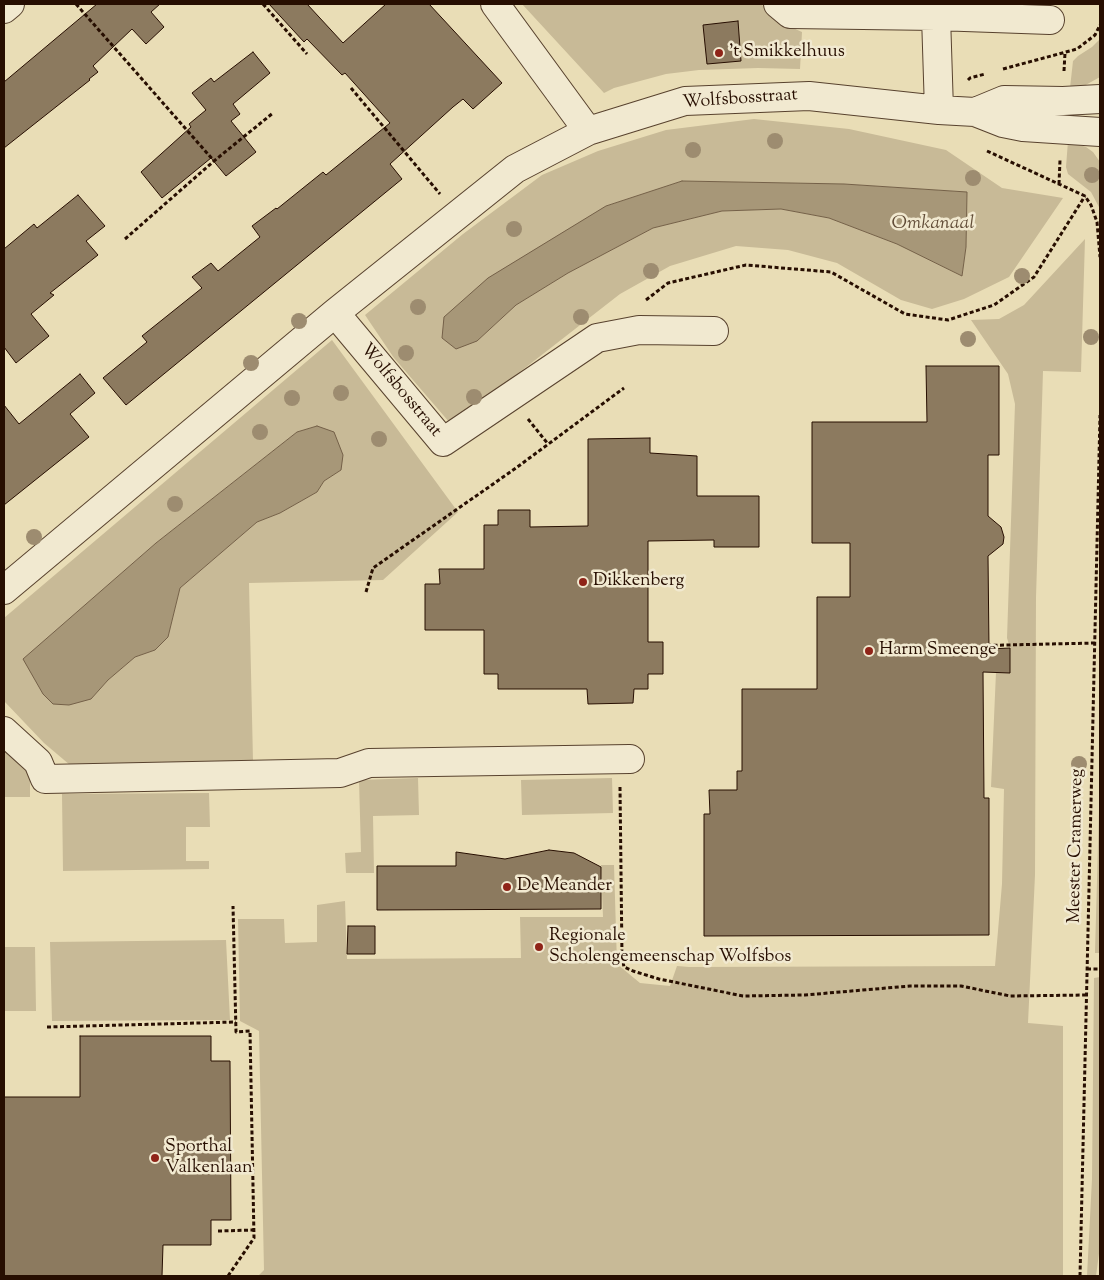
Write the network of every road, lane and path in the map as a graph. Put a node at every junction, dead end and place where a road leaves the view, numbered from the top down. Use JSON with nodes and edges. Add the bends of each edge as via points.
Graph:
{"nodes":[{"id":1,"x":10,"y":4,"type":"edge"},
{"id":2,"x":76,"y":4,"type":"edge"},
{"id":3,"x":263,"y":4,"type":"edge"},
{"id":4,"x":495,"y":4,"type":"edge"},
{"id":5,"x":4,"y":9,"type":"edge"},
{"id":6,"x":784,"y":9,"type":"edge"},
{"id":7,"x":936,"y":16,"type":"junction"},
{"id":8,"x":1050,"y":20,"type":"dead end"},
{"id":9,"x":1100,"y":25,"type":"edge"},
{"id":10,"x":1065,"y":53,"type":"dead end"},
{"id":11,"x":307,"y":54,"type":"dead end"},
{"id":12,"x":351,"y":88,"type":"dead end"},
{"id":13,"x":1100,"y":99,"type":"edge"},
{"id":14,"x":939,"y":110,"type":"junction"},
{"id":15,"x":975,"y":112,"type":"junction"},
{"id":16,"x":273,"y":113,"type":"dead end"},
{"id":17,"x":588,"y":131,"type":"junction"},
{"id":18,"x":1100,"y":132,"type":"edge"},
{"id":19,"x":214,"y":161,"type":"junction"},
{"id":20,"x":1059,"y":184,"type":"dead end"},
{"id":21,"x":1086,"y":196,"type":"junction"},
{"id":22,"x":458,"y":215,"type":"junction"},
{"id":23,"x":1099,"y":222,"type":"edge"},
{"id":24,"x":125,"y":239,"type":"dead end"},
{"id":25,"x":1100,"y":257,"type":"edge"},
{"id":26,"x":644,"y":301,"type":"dead end"},
{"id":27,"x":335,"y":314,"type":"junction"},
{"id":28,"x":714,"y":332,"type":"dead end"},
{"id":29,"x":624,"y":388,"type":"dead end"},
{"id":30,"x":1100,"y":415,"type":"edge"},
{"id":31,"x":526,"y":417,"type":"dead end"},
{"id":32,"x":548,"y":444,"type":"junction"},
{"id":33,"x":4,"y":590,"type":"edge"},
{"id":34,"x":366,"y":592,"type":"dead end"},
{"id":35,"x":1095,"y":643,"type":"junction"},
{"id":36,"x":961,"y":646,"type":"dead end"},
{"id":37,"x":4,"y":731,"type":"edge"},
{"id":38,"x":625,"y":759,"type":"joint"},
{"id":39,"x":234,"y":906,"type":"dead end"},
{"id":40,"x":1088,"y":969,"type":"junction"},
{"id":41,"x":1100,"y":969,"type":"edge"},
{"id":42,"x":1087,"y":995,"type":"junction"},
{"id":43,"x":236,"y":1022,"type":"junction"},
{"id":44,"x":47,"y":1027,"type":"dead end"},
{"id":45,"x":254,"y":1230,"type":"junction"},
{"id":46,"x":218,"y":1232,"type":"dead end"},
{"id":47,"x":228,"y":1276,"type":"edge"},
{"id":48,"x":1080,"y":1276,"type":"edge"}],
"edges":[{"from":1,"to":5,"type":"street"},
{"from":2,"to":19,"type":"path"},
{"from":3,"to":11,"type":"path"},
{"from":4,"to":17,"type":"street"},
{"from":6,"to":7,"type":"street"},
{"from":7,"to":8,"type":"street"},
{"from":7,"to":14,"type":"street"},
{"from":9,"to":10,"type":"path","via":[[1095,35],[1077,49]]},
{"from":12,"to":22,"type":"path"},
{"from":13,"to":15,"type":"street","name":"Wolfsbosstraat","via":[[1004,100]]},
{"from":14,"to":15,"type":"street","name":"Wolfsbosstraat"},
{"from":14,"to":17,"type":"street","name":"Wolfsbosstraat","via":[[809,96],[685,101]]},
{"from":15,"to":18,"type":"street","name":"Wolfsbosstraat","via":[[1023,127]]},
{"from":16,"to":19,"type":"path"},
{"from":17,"to":22,"type":"street","name":"Wolfsbosstraat","via":[[515,169]]},
{"from":19,"to":24,"type":"path"},
{"from":20,"to":21,"type":"path"},
{"from":21,"to":23,"type":"path"},
{"from":21,"to":26,"type":"path","via":[[1034,276],[994,305],[948,320],[905,314],[831,272],[746,265],[668,282]]},
{"from":22,"to":27,"type":"street","name":"Wolfsbosstraat"},
{"from":23,"to":25,"type":"path"},
{"from":27,"to":28,"type":"street","name":"Wolfsbosstraat","via":[[443,442],[597,338],[639,330]]},
{"from":27,"to":33,"type":"street","name":"Wolfsbosstraat"},
{"from":29,"to":32,"type":"path"},
{"from":30,"to":35,"type":"path","name":"Meester Cramerweg"},
{"from":31,"to":32,"type":"path"},
{"from":32,"to":34,"type":"path","via":[[373,568]]},
{"from":35,"to":36,"type":"path"},
{"from":35,"to":40,"type":"path","name":"Meester Cramerweg"},
{"from":37,"to":38,"type":"street","via":[[38,762],[45,779],[340,773],[369,763]]},
{"from":38,"to":42,"type":"path","via":[[624,967],[659,979],[743,996],[805,995],[910,986],[961,986],[1010,996]]},
{"from":39,"to":43,"type":"path"},
{"from":40,"to":41,"type":"path"},
{"from":40,"to":42,"type":"path","name":"Meester Cramerweg"},
{"from":42,"to":48,"type":"path","name":"Meester Cramerweg"},
{"from":43,"to":44,"type":"path"},
{"from":43,"to":45,"type":"path","via":[[236,1032],[250,1031]]},
{"from":45,"to":46,"type":"path"},
{"from":45,"to":47,"type":"path","via":[[254,1238]]}]}
